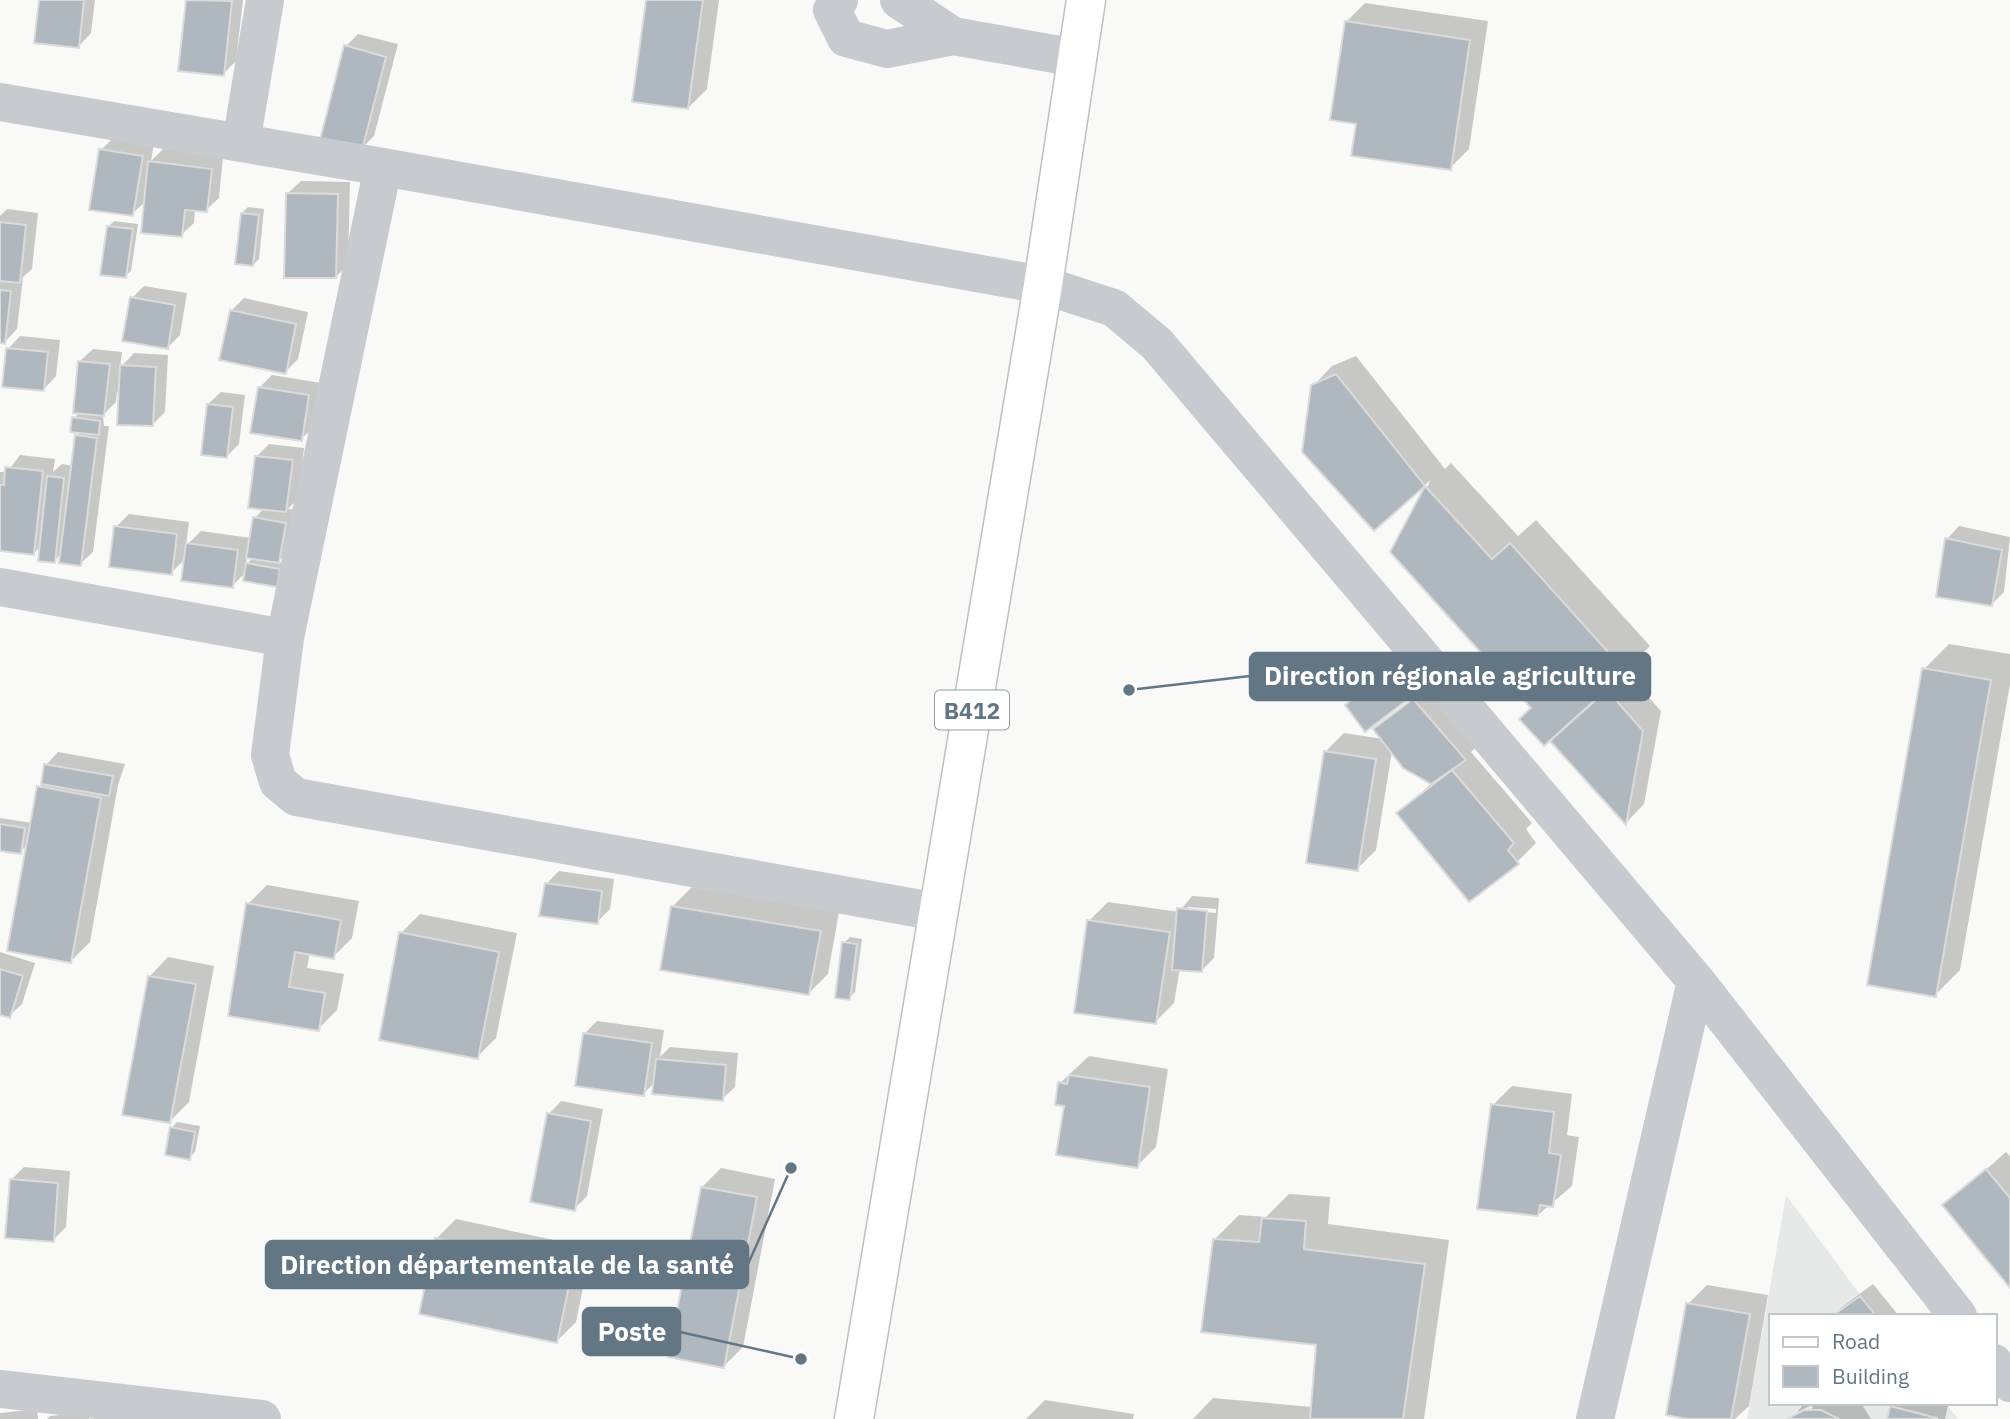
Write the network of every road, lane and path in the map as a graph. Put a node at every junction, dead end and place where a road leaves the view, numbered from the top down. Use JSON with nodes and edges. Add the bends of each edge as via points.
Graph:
{"nodes":[{"id":1,"x":265,"y":0,"type":"edge"},
{"id":2,"x":839,"y":0,"type":"edge"},
{"id":3,"x":900,"y":0,"type":"edge"},
{"id":4,"x":1086,"y":0,"type":"edge"},
{"id":5,"x":953,"y":36,"type":"junction"},
{"id":6,"x":1077,"y":58,"type":"junction"},
{"id":7,"x":0,"y":102,"type":"edge"},
{"id":8,"x":241,"y":143,"type":"junction"},
{"id":9,"x":383,"y":167,"type":"junction"},
{"id":10,"x":1043,"y":285,"type":"junction"},
{"id":11,"x":0,"y":587,"type":"edge"},
{"id":12,"x":285,"y":638,"type":"junction"},
{"id":13,"x":938,"y":912,"type":"junction"},
{"id":14,"x":1696,"y":981,"type":"junction"},
{"id":15,"x":1956,"y":1314,"type":"edge"},
{"id":16,"x":1996,"y":1366,"type":"edge"},
{"id":17,"x":2010,"y":1383,"type":"edge"},
{"id":18,"x":0,"y":1389,"type":"edge"},
{"id":19,"x":262,"y":1419,"type":"edge"},
{"id":20,"x":854,"y":1419,"type":"edge"},
{"id":21,"x":1595,"y":1419,"type":"edge"}],
"edges":[{"from":1,"to":8,"type":"street"},
{"from":2,"to":5,"type":"street","via":[[832,10],[846,38],[887,49]]},
{"from":3,"to":5,"type":"street"},
{"from":4,"to":6,"type":"main road","number":"B412"},
{"from":5,"to":6,"type":"street"},
{"from":6,"to":10,"type":"main road","number":"B412"},
{"from":7,"to":8,"type":"street"},
{"from":8,"to":9,"type":"street"},
{"from":9,"to":10,"type":"street"},
{"from":9,"to":12,"type":"street"},
{"from":10,"to":13,"type":"main road","number":"B412"},
{"from":10,"to":14,"type":"street","via":[[1114,308],[1157,344]]},
{"from":11,"to":12,"type":"street"},
{"from":12,"to":13,"type":"street","via":[[270,755],[278,782],[296,797]]},
{"from":13,"to":20,"type":"main road","number":"B412"},
{"from":14,"to":15,"type":"street"},
{"from":14,"to":21,"type":"street"},
{"from":16,"to":17,"type":"street"},
{"from":18,"to":19,"type":"street"}]}
